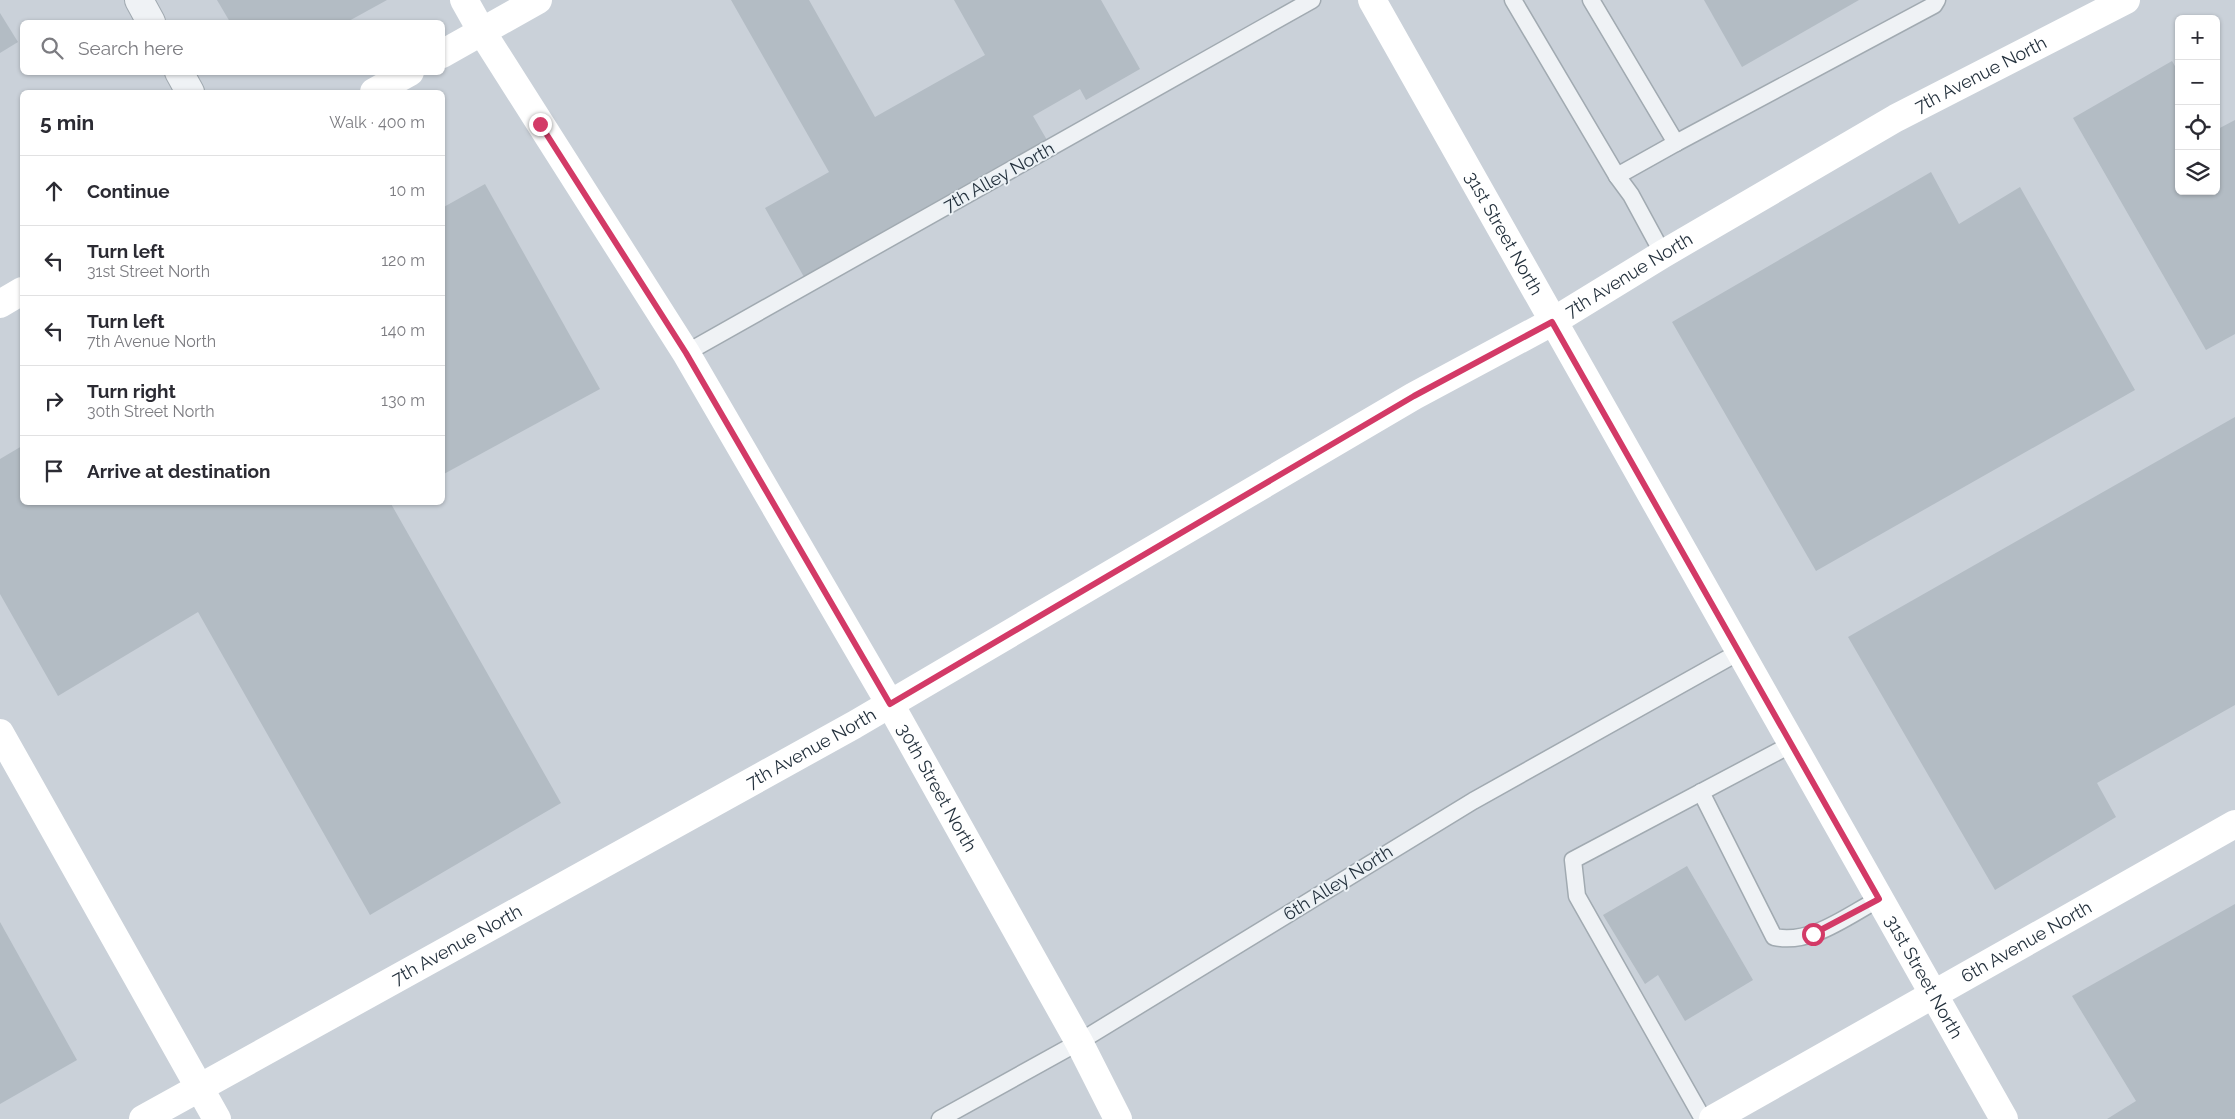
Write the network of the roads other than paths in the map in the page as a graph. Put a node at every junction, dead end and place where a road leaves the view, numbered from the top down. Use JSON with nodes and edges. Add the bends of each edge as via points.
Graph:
{"nodes":[{"id":1,"x":139,"y":0,"type":"edge"},
{"id":2,"x":464,"y":0,"type":"edge"},
{"id":3,"x":538,"y":0,"type":"edge"},
{"id":4,"x":1312,"y":0,"type":"edge"},
{"id":5,"x":1372,"y":0,"type":"edge"},
{"id":6,"x":1513,"y":0,"type":"edge"},
{"id":7,"x":1591,"y":0,"type":"edge"},
{"id":8,"x":1937,"y":0,"type":"edge"},
{"id":9,"x":2126,"y":0,"type":"edge"},
{"id":10,"x":151,"y":20,"type":"edge"},
{"id":11,"x":482,"y":32,"type":"junction"},
{"id":12,"x":445,"y":52,"type":"edge"},
{"id":13,"x":181,"y":75,"type":"edge"},
{"id":14,"x":405,"y":75,"type":"edge"},
{"id":15,"x":189,"y":90,"type":"edge"},
{"id":16,"x":378,"y":90,"type":"edge"},
{"id":17,"x":1676,"y":143,"type":"junction"},
{"id":18,"x":1617,"y":176,"type":"junction"},
{"id":19,"x":1663,"y":254,"type":"junction"},
{"id":20,"x":20,"y":292,"type":"edge"},
{"id":21,"x":0,"y":304,"type":"edge"},
{"id":22,"x":1552,"y":322,"type":"junction"},
{"id":23,"x":686,"y":353,"type":"junction"},
{"id":24,"x":1739,"y":652,"type":"junction"},
{"id":25,"x":890,"y":704,"type":"junction"},
{"id":26,"x":1792,"y":744,"type":"junction"},
{"id":27,"x":3,"y":745,"type":"edge"},
{"id":28,"x":1701,"y":792,"type":"junction"},
{"id":29,"x":2235,"y":824,"type":"edge"},
{"id":30,"x":1879,"y":899,"type":"junction"},
{"id":31,"x":1934,"y":995,"type":"junction"},
{"id":32,"x":1079,"y":1042,"type":"junction"},
{"id":33,"x":200,"y":1087,"type":"junction"},
{"id":34,"x":143,"y":1119,"type":"edge"},
{"id":35,"x":217,"y":1119,"type":"edge"},
{"id":36,"x":940,"y":1119,"type":"edge"},
{"id":37,"x":1118,"y":1119,"type":"edge"},
{"id":38,"x":1703,"y":1119,"type":"edge"},
{"id":39,"x":1713,"y":1119,"type":"edge"},
{"id":40,"x":2004,"y":1119,"type":"edge"}],
"edges":[{"from":1,"to":10,"type":"street"},
{"from":2,"to":11,"type":"street","name":"30th Street North"},
{"from":3,"to":11,"type":"street"},
{"from":4,"to":23,"type":"lane","name":"7th Alley North"},
{"from":5,"to":22,"type":"street","name":"31st Street North"},
{"from":6,"to":18,"type":"lane"},
{"from":7,"to":17,"type":"lane"},
{"from":8,"to":17,"type":"lane","via":[[1934,5]]},
{"from":9,"to":19,"type":"street","name":"7th Avenue North","via":[[1896,118]]},
{"from":11,"to":12,"type":"street"},
{"from":11,"to":23,"type":"street","name":"30th Street North"},
{"from":13,"to":15,"type":"street"},
{"from":14,"to":16,"type":"street"},
{"from":17,"to":18,"type":"lane"},
{"from":18,"to":19,"type":"lane"},
{"from":19,"to":22,"type":"street","name":"7th Avenue North"},
{"from":20,"to":21,"type":"street"},
{"from":22,"to":24,"type":"street","name":"31st Street North"},
{"from":22,"to":25,"type":"street","name":"7th Avenue North","via":[[1414,396]]},
{"from":23,"to":25,"type":"street","name":"30th Street North"},
{"from":24,"to":26,"type":"street","name":"31st Street North"},
{"from":24,"to":32,"type":"lane","name":"6th Alley North","via":[[1473,801]]},
{"from":25,"to":32,"type":"street","name":"30th Street North"},
{"from":25,"to":33,"type":"street","name":"7th Avenue North"},
{"from":26,"to":28,"type":"lane"},
{"from":26,"to":30,"type":"street","name":"31st Street North"},
{"from":27,"to":33,"type":"street"},
{"from":28,"to":30,"type":"lane","via":[[1774,937],[1788,940],[1813,934]]},
{"from":28,"to":38,"type":"lane","via":[[1573,860],[1577,896]]},
{"from":29,"to":31,"type":"street","name":"6th Avenue North"},
{"from":30,"to":31,"type":"street","name":"31st Street North"},
{"from":31,"to":39,"type":"street","name":"6th Avenue North"},
{"from":31,"to":40,"type":"street","name":"31st Street North"},
{"from":32,"to":36,"type":"lane","name":"6th Alley North"},
{"from":32,"to":37,"type":"street","name":"30th Street North"},
{"from":33,"to":34,"type":"street","name":"7th Avenue North"},
{"from":33,"to":35,"type":"street"}]}
